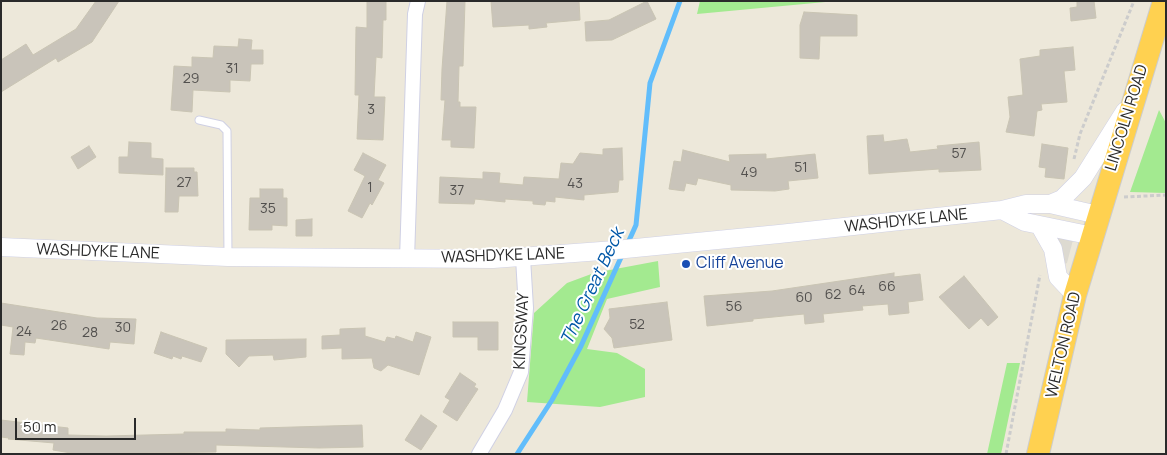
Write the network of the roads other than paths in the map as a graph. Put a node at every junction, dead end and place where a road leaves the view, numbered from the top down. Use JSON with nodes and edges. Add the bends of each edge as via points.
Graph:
{"nodes":[{"id":1,"x":418,"y":1,"type":"edge"},
{"id":2,"x":1164,"y":1,"type":"edge"},
{"id":3,"x":1133,"y":98,"type":"junction"},
{"id":4,"x":199,"y":120,"type":"dead end"},
{"id":5,"x":1050,"y":204,"type":"junction"},
{"id":6,"x":1002,"y":210,"type":"junction"},
{"id":7,"x":1098,"y":216,"type":"junction"},
{"id":8,"x":1040,"y":226,"type":"junction"},
{"id":9,"x":1,"y":247,"type":"edge"},
{"id":10,"x":228,"y":257,"type":"junction"},
{"id":11,"x":523,"y":258,"type":"junction"},
{"id":12,"x":407,"y":259,"type":"junction"},
{"id":13,"x":1075,"y":295,"type":"junction"},
{"id":14,"x":479,"y":454,"type":"edge"},
{"id":15,"x":1038,"y":454,"type":"edge"}],
"edges":[{"from":1,"to":12,"type":"street"},
{"from":2,"to":3,"type":"highway","name":"LINCOLN ROAD"},
{"from":3,"to":5,"type":"street","via":[[1083,178],[1062,199]]},
{"from":3,"to":7,"type":"highway","name":"LINCOLN ROAD"},
{"from":4,"to":10,"type":"lane","via":[[221,125],[227,131]]},
{"from":5,"to":6,"type":"street","name":"WASHDYKE LANE","via":[[1026,204]]},
{"from":5,"to":7,"type":"street","name":"WASHDYKE LANE"},
{"from":6,"to":8,"type":"street"},
{"from":6,"to":11,"type":"street","name":"WASHDYKE LANE"},
{"from":7,"to":8,"type":"street"},
{"from":7,"to":13,"type":"highway","name":"WELTON ROAD"},
{"from":8,"to":13,"type":"street","via":[[1053,249],[1058,277]]},
{"from":9,"to":10,"type":"street","name":"WASHDYKE LANE"},
{"from":10,"to":12,"type":"street","name":"WASHDYKE LANE"},
{"from":11,"to":12,"type":"street","name":"WASHDYKE LANE"},
{"from":11,"to":14,"type":"street","name":"KINGSWAY","via":[[526,308],[521,372],[506,410]]},
{"from":13,"to":15,"type":"highway","name":"WELTON ROAD"}]}
